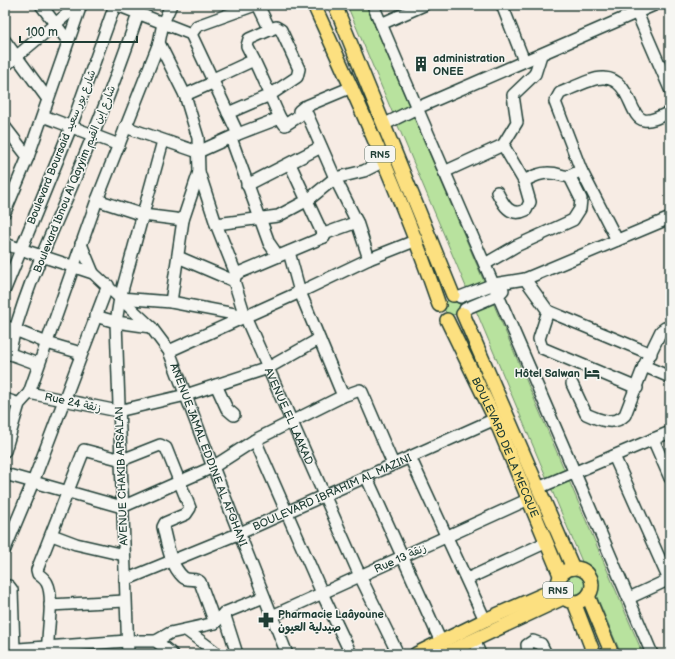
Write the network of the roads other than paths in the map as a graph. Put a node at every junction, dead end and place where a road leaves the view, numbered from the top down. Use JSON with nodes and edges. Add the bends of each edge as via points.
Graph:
{"nodes":[{"id":1,"x":41,"y":5,"type":"edge"},
{"id":2,"x":78,"y":5,"type":"edge"},
{"id":3,"x":81,"y":5,"type":"edge"},
{"id":4,"x":116,"y":5,"type":"edge"},
{"id":5,"x":171,"y":5,"type":"edge"},
{"id":6,"x":256,"y":5,"type":"edge"},
{"id":7,"x":314,"y":5,"type":"edge"},
{"id":8,"x":336,"y":5,"type":"edge"},
{"id":9,"x":373,"y":5,"type":"edge"},
{"id":10,"x":424,"y":5,"type":"edge"},
{"id":11,"x":502,"y":5,"type":"edge"},
{"id":12,"x":654,"y":5,"type":"edge"},
{"id":13,"x":140,"y":9,"type":"edge"},
{"id":14,"x":635,"y":9,"type":"edge"},
{"id":15,"x":163,"y":23,"type":"junction"},
{"id":16,"x":55,"y":24,"type":"junction"},
{"id":17,"x":381,"y":24,"type":"junction"},
{"id":18,"x":270,"y":30,"type":"junction"},
{"id":19,"x":191,"y":34,"type":"junction"},
{"id":20,"x":5,"y":41,"type":"edge"},
{"id":21,"x":68,"y":41,"type":"junction"},
{"id":22,"x":159,"y":43,"type":"junction"},
{"id":23,"x":541,"y":55,"type":"junction"},
{"id":24,"x":16,"y":56,"type":"junction"},
{"id":25,"x":254,"y":60,"type":"junction"},
{"id":26,"x":524,"y":61,"type":"junction"},
{"id":27,"x":5,"y":66,"type":"edge"},
{"id":28,"x":213,"y":79,"type":"junction"},
{"id":29,"x":352,"y":87,"type":"junction"},
{"id":30,"x":670,"y":89,"type":"edge"},
{"id":31,"x":185,"y":95,"type":"junction"},
{"id":32,"x":270,"y":95,"type":"junction"},
{"id":33,"x":47,"y":98,"type":"junction"},
{"id":34,"x":304,"y":107,"type":"junction"},
{"id":35,"x":417,"y":108,"type":"junction"},
{"id":36,"x":670,"y":112,"type":"edge"},
{"id":37,"x":228,"y":113,"type":"junction"},
{"id":38,"x":43,"y":116,"type":"junction"},
{"id":39,"x":280,"y":118,"type":"junction"},
{"id":40,"x":384,"y":124,"type":"junction"},
{"id":41,"x":5,"y":127,"type":"edge"},
{"id":42,"x":71,"y":127,"type":"junction"},
{"id":43,"x":125,"y":127,"type":"junction"},
{"id":44,"x":94,"y":135,"type":"junction"},
{"id":45,"x":234,"y":136,"type":"junction"},
{"id":46,"x":163,"y":141,"type":"junction"},
{"id":47,"x":119,"y":145,"type":"junction"},
{"id":48,"x":503,"y":145,"type":"junction"},
{"id":49,"x":321,"y":147,"type":"junction"},
{"id":50,"x":198,"y":152,"type":"junction"},
{"id":51,"x":28,"y":158,"type":"junction"},
{"id":52,"x":384,"y":162,"type":"junction"},
{"id":53,"x":290,"y":164,"type":"junction"},
{"id":54,"x":581,"y":170,"type":"junction"},
{"id":55,"x":199,"y":172,"type":"junction"},
{"id":56,"x":444,"y":172,"type":"junction"},
{"id":57,"x":570,"y":177,"type":"junction"},
{"id":58,"x":335,"y":178,"type":"junction"},
{"id":59,"x":524,"y":181,"type":"junction"},
{"id":60,"x":247,"y":185,"type":"junction"},
{"id":61,"x":497,"y":192,"type":"dead end"},
{"id":62,"x":97,"y":200,"type":"junction"},
{"id":63,"x":308,"y":200,"type":"junction"},
{"id":64,"x":6,"y":206,"type":"edge"},
{"id":65,"x":143,"y":215,"type":"junction"},
{"id":66,"x":260,"y":218,"type":"junction"},
{"id":67,"x":670,"y":218,"type":"edge"},
{"id":68,"x":183,"y":220,"type":"junction"},
{"id":69,"x":357,"y":222,"type":"junction"},
{"id":70,"x":216,"y":224,"type":"junction"},
{"id":71,"x":324,"y":237,"type":"junction"},
{"id":72,"x":416,"y":240,"type":"junction"},
{"id":73,"x":617,"y":240,"type":"junction"},
{"id":74,"x":5,"y":244,"type":"edge"},
{"id":75,"x":81,"y":244,"type":"junction"},
{"id":76,"x":20,"y":249,"type":"junction"},
{"id":77,"x":289,"y":252,"type":"junction"},
{"id":78,"x":278,"y":256,"type":"junction"},
{"id":79,"x":42,"y":257,"type":"junction"},
{"id":80,"x":178,"y":257,"type":"junction"},
{"id":81,"x":370,"y":259,"type":"junction"},
{"id":82,"x":485,"y":264,"type":"junction"},
{"id":83,"x":74,"y":268,"type":"junction"},
{"id":84,"x":96,"y":275,"type":"junction"},
{"id":85,"x":235,"y":277,"type":"junction"},
{"id":86,"x":525,"y":279,"type":"junction"},
{"id":87,"x":511,"y":282,"type":"junction"},
{"id":88,"x":494,"y":284,"type":"junction"},
{"id":89,"x":108,"y":285,"type":"junction"},
{"id":90,"x":5,"y":289,"type":"edge"},
{"id":91,"x":300,"y":292,"type":"junction"},
{"id":92,"x":498,"y":294,"type":"junction"},
{"id":93,"x":120,"y":298,"type":"junction"},
{"id":94,"x":171,"y":302,"type":"junction"},
{"id":95,"x":460,"y":304,"type":"junction"},
{"id":96,"x":439,"y":305,"type":"junction"},
{"id":97,"x":548,"y":311,"type":"junction"},
{"id":98,"x":95,"y":316,"type":"junction"},
{"id":99,"x":245,"y":316,"type":"junction"},
{"id":100,"x":447,"y":320,"type":"junction"},
{"id":101,"x":116,"y":322,"type":"junction"},
{"id":102,"x":151,"y":327,"type":"junction"},
{"id":103,"x":670,"y":328,"type":"edge"},
{"id":104,"x":10,"y":329,"type":"edge"},
{"id":105,"x":320,"y":339,"type":"junction"},
{"id":106,"x":47,"y":343,"type":"junction"},
{"id":107,"x":169,"y":351,"type":"junction"},
{"id":108,"x":7,"y":353,"type":"edge"},
{"id":109,"x":81,"y":353,"type":"junction"},
{"id":110,"x":651,"y":354,"type":"junction"},
{"id":111,"x":38,"y":364,"type":"junction"},
{"id":112,"x":644,"y":366,"type":"junction"},
{"id":113,"x":268,"y":368,"type":"junction"},
{"id":114,"x":670,"y":377,"type":"edge"},
{"id":115,"x":572,"y":384,"type":"dead end"},
{"id":116,"x":216,"y":385,"type":"junction"},
{"id":117,"x":637,"y":388,"type":"junction"},
{"id":118,"x":29,"y":393,"type":"junction"},
{"id":119,"x":186,"y":395,"type":"junction"},
{"id":120,"x":343,"y":396,"type":"junction"},
{"id":121,"x":5,"y":399,"type":"edge"},
{"id":122,"x":64,"y":401,"type":"junction"},
{"id":123,"x":19,"y":404,"type":"junction"},
{"id":124,"x":118,"y":411,"type":"junction"},
{"id":125,"x":234,"y":415,"type":"dead end"},
{"id":126,"x":494,"y":419,"type":"junction"},
{"id":127,"x":292,"y":422,"type":"junction"},
{"id":128,"x":670,"y":432,"type":"edge"},
{"id":129,"x":653,"y":439,"type":"junction"},
{"id":130,"x":255,"y":440,"type":"junction"},
{"id":131,"x":5,"y":451,"type":"edge"},
{"id":132,"x":410,"y":456,"type":"junction"},
{"id":133,"x":614,"y":456,"type":"junction"},
{"id":134,"x":122,"y":460,"type":"junction"},
{"id":135,"x":393,"y":464,"type":"junction"},
{"id":136,"x":213,"y":467,"type":"junction"},
{"id":137,"x":576,"y":473,"type":"junction"},
{"id":138,"x":5,"y":474,"type":"edge"},
{"id":139,"x":366,"y":476,"type":"junction"},
{"id":140,"x":670,"y":478,"type":"edge"},
{"id":141,"x":33,"y":482,"type":"junction"},
{"id":142,"x":179,"y":482,"type":"junction"},
{"id":143,"x":538,"y":488,"type":"junction"},
{"id":144,"x":68,"y":493,"type":"junction"},
{"id":145,"x":324,"y":495,"type":"junction"},
{"id":146,"x":529,"y":499,"type":"junction"},
{"id":147,"x":122,"y":507,"type":"junction"},
{"id":148,"x":286,"y":511,"type":"junction"},
{"id":149,"x":240,"y":533,"type":"junction"},
{"id":150,"x":52,"y":536,"type":"junction"},
{"id":151,"x":447,"y":536,"type":"junction"},
{"id":152,"x":547,"y":542,"type":"junction"},
{"id":153,"x":5,"y":549,"type":"edge"},
{"id":154,"x":124,"y":554,"type":"junction"},
{"id":155,"x":401,"y":557,"type":"junction"},
{"id":156,"x":172,"y":560,"type":"junction"},
{"id":157,"x":573,"y":568,"type":"junction"},
{"id":158,"x":360,"y":576,"type":"junction"},
{"id":159,"x":467,"y":579,"type":"junction"},
{"id":160,"x":125,"y":580,"type":"junction"},
{"id":161,"x":670,"y":580,"type":"edge"},
{"id":162,"x":5,"y":586,"type":"edge"},
{"id":163,"x":564,"y":591,"type":"junction"},
{"id":164,"x":322,"y":593,"type":"junction"},
{"id":165,"x":588,"y":596,"type":"junction"},
{"id":166,"x":264,"y":597,"type":"junction"},
{"id":167,"x":629,"y":598,"type":"junction"},
{"id":168,"x":125,"y":601,"type":"junction"},
{"id":169,"x":50,"y":605,"type":"junction"},
{"id":170,"x":224,"y":613,"type":"junction"},
{"id":171,"x":272,"y":616,"type":"junction"},
{"id":172,"x":485,"y":620,"type":"junction"},
{"id":173,"x":215,"y":623,"type":"junction"},
{"id":174,"x":186,"y":630,"type":"junction"},
{"id":175,"x":474,"y":640,"type":"junction"},
{"id":176,"x":127,"y":641,"type":"junction"},
{"id":177,"x":156,"y":641,"type":"junction"},
{"id":178,"x":442,"y":648,"type":"edge"},
{"id":179,"x":10,"y":650,"type":"edge"},
{"id":180,"x":48,"y":651,"type":"edge"},
{"id":181,"x":128,"y":654,"type":"edge"},
{"id":182,"x":172,"y":654,"type":"edge"},
{"id":183,"x":218,"y":654,"type":"edge"},
{"id":184,"x":237,"y":654,"type":"edge"},
{"id":185,"x":287,"y":654,"type":"edge"},
{"id":186,"x":351,"y":654,"type":"edge"},
{"id":187,"x":398,"y":654,"type":"edge"},
{"id":188,"x":416,"y":654,"type":"edge"},
{"id":189,"x":480,"y":654,"type":"edge"},
{"id":190,"x":528,"y":654,"type":"edge"},
{"id":191,"x":546,"y":654,"type":"edge"},
{"id":192,"x":594,"y":654,"type":"edge"},
{"id":193,"x":612,"y":654,"type":"edge"},
{"id":194,"x":652,"y":654,"type":"edge"}],
"edges":[{"from":1,"to":16,"type":"street"},
{"from":2,"to":16,"type":"street"},
{"from":3,"to":21,"type":"street"},
{"from":4,"to":13,"type":"street"},
{"from":4,"to":42,"type":"street","name":"Boulevard Boursaid شارع بور سعيد"},
{"from":5,"to":15,"type":"street"},
{"from":6,"to":18,"type":"street"},
{"from":6,"to":19,"type":"street","via":[[197,26]]},
{"from":7,"to":29,"type":"main road","number":"RN5"},
{"from":8,"to":40,"type":"main road","name":"BOULEVARD DE LA MECQUE","number":"RN5"},
{"from":9,"to":17,"type":"street"},
{"from":10,"to":17,"type":"street"},
{"from":11,"to":26,"type":"street"},
{"from":12,"to":14,"type":"street"},
{"from":13,"to":15,"type":"street"},
{"from":13,"to":44,"type":"street","name":"Boulevard Ibnou Al Qayyim شارع إبن القيم"},
{"from":14,"to":23,"type":"street"},
{"from":14,"to":30,"type":"street"},
{"from":15,"to":19,"type":"street"},
{"from":15,"to":22,"type":"street"},
{"from":16,"to":21,"type":"street"},
{"from":16,"to":24,"type":"street"},
{"from":17,"to":35,"type":"street"},
{"from":18,"to":25,"type":"street","via":[[247,42]]},
{"from":18,"to":32,"type":"street","via":[[276,27],[281,30],[299,73],[296,79]]},
{"from":19,"to":28,"type":"street"},
{"from":20,"to":24,"type":"street"},
{"from":21,"to":33,"type":"street"},
{"from":22,"to":31,"type":"street"},
{"from":22,"to":43,"type":"street"},
{"from":23,"to":26,"type":"street"},
{"from":23,"to":48,"type":"street","via":[[535,74],[513,95],[517,122]]},
{"from":24,"to":27,"type":"street"},
{"from":24,"to":33,"type":"street"},
{"from":25,"to":28,"type":"street"},
{"from":25,"to":32,"type":"street"},
{"from":26,"to":35,"type":"street"},
{"from":28,"to":31,"type":"street","via":[[210,84]]},
{"from":28,"to":37,"type":"street"},
{"from":29,"to":34,"type":"street"},
{"from":29,"to":52,"type":"main road","number":"RN5"},
{"from":31,"to":50,"type":"street","via":[[196,129]]},
{"from":32,"to":37,"type":"street"},
{"from":32,"to":39,"type":"street"},
{"from":33,"to":38,"type":"street"},
{"from":34,"to":39,"type":"street","via":[[299,111],[299,116],[284,125]]},
{"from":34,"to":49,"type":"street"},
{"from":35,"to":40,"type":"street"},
{"from":35,"to":56,"type":"street"},
{"from":36,"to":54,"type":"street","via":[[648,121],[642,120],[638,117],[625,90],[605,78],[560,93],[555,102]]},
{"from":37,"to":45,"type":"street"},
{"from":38,"to":42,"type":"street"},
{"from":38,"to":51,"type":"street"},
{"from":39,"to":45,"type":"street"},
{"from":40,"to":95,"type":"main road","name":"BOULEVARD DE LA MECQUE","number":"RN5"},
{"from":41,"to":51,"type":"street"},
{"from":42,"to":44,"type":"street"},
{"from":42,"to":76,"type":"street","name":"Boulevard Boursaid شارع بور سعيد"},
{"from":43,"to":46,"type":"street"},
{"from":43,"to":47,"type":"street"},
{"from":44,"to":47,"type":"street"},
{"from":44,"to":79,"type":"street","name":"Boulevard Ibnou Al Qayyim شارع إبن القيم"},
{"from":45,"to":50,"type":"street"},
{"from":45,"to":60,"type":"street"},
{"from":46,"to":50,"type":"street"},
{"from":46,"to":65,"type":"street","name":"AVENUE CHAKIB ARSALAN"},
{"from":47,"to":62,"type":"street"},
{"from":48,"to":56,"type":"street"},
{"from":48,"to":59,"type":"street"},
{"from":49,"to":53,"type":"street"},
{"from":49,"to":58,"type":"street"},
{"from":50,"to":55,"type":"street"},
{"from":51,"to":64,"type":"street"},
{"from":52,"to":58,"type":"street","via":[[364,171]]},
{"from":52,"to":72,"type":"main road","number":"RN5"},
{"from":53,"to":60,"type":"street"},
{"from":53,"to":63,"type":"street"},
{"from":54,"to":57,"type":"street"},
{"from":54,"to":73,"type":"street"},
{"from":55,"to":68,"type":"street"},
{"from":55,"to":70,"type":"street","name":"AVENUE EL LAAKAD"},
{"from":56,"to":82,"type":"street"},
{"from":57,"to":59,"type":"street","via":[[564,178],[550,173]]},
{"from":57,"to":82,"type":"street","via":[[581,199],[580,209],[573,220],[516,246]]},
{"from":58,"to":63,"type":"street"},
{"from":58,"to":69,"type":"street"},
{"from":59,"to":61,"type":"street","via":[[530,202],[526,210],[520,213],[508,211]]},
{"from":60,"to":66,"type":"street"},
{"from":62,"to":65,"type":"street"},
{"from":62,"to":75,"type":"street"},
{"from":63,"to":66,"type":"street","via":[[278,216]]},
{"from":63,"to":71,"type":"street"},
{"from":65,"to":68,"type":"street"},
{"from":65,"to":93,"type":"street","name":"AVENUE CHAKIB ARSALAN"},
{"from":66,"to":70,"type":"street"},
{"from":66,"to":78,"type":"street","via":[[269,242]]},
{"from":67,"to":73,"type":"street"},
{"from":68,"to":80,"type":"street"},
{"from":69,"to":71,"type":"street","via":[[324,234]]},
{"from":69,"to":81,"type":"street"},
{"from":70,"to":85,"type":"street","name":"AVENUE EL LAAKAD"},
{"from":71,"to":77,"type":"street"},
{"from":72,"to":81,"type":"street"},
{"from":72,"to":96,"type":"main road","number":"RN5"},
{"from":73,"to":86,"type":"street"},
{"from":74,"to":76,"type":"street"},
{"from":75,"to":83,"type":"street"},
{"from":75,"to":84,"type":"street"},
{"from":76,"to":79,"type":"street"},
{"from":76,"to":90,"type":"street","name":"Boulevard Boursaid شارع بور سعيد"},
{"from":77,"to":78,"type":"street"},
{"from":77,"to":91,"type":"street"},
{"from":78,"to":85,"type":"street"},
{"from":79,"to":83,"type":"street"},
{"from":79,"to":104,"type":"street","name":"Boulevard Ibnou Al Qayyim شارع إبن القيم"},
{"from":80,"to":85,"type":"street"},
{"from":80,"to":94,"type":"street"},
{"from":81,"to":91,"type":"street"},
{"from":82,"to":88,"type":"street"},
{"from":83,"to":84,"type":"street"},
{"from":83,"to":106,"type":"street"},
{"from":84,"to":89,"type":"street","name":"ANENUE JAMAL EDDINE AL AFGHANI"},
{"from":85,"to":99,"type":"street","name":"AVENUE EL LAAKAD"},
{"from":86,"to":87,"type":"street"},
{"from":86,"to":97,"type":"street"},
{"from":87,"to":88,"type":"street"},
{"from":87,"to":92,"type":"street"},
{"from":88,"to":92,"type":"street"},
{"from":88,"to":95,"type":"street"},
{"from":89,"to":93,"type":"street","name":"ANENUE JAMAL EDDINE AL AFGHANI"},
{"from":89,"to":98,"type":"street"},
{"from":91,"to":99,"type":"street"},
{"from":91,"to":105,"type":"street"},
{"from":92,"to":95,"type":"street"},
{"from":92,"to":137,"type":"street"},
{"from":93,"to":94,"type":"street"},
{"from":93,"to":101,"type":"street","name":"AVENUE CHAKIB ARSALAN"},
{"from":93,"to":102,"type":"street","name":"ANENUE JAMAL EDDINE AL AFGHANI"},
{"from":94,"to":99,"type":"street"},
{"from":95,"to":96,"type":"main road","via":[[442,298]]},
{"from":95,"to":100,"type":"main road","via":[[458,319]]},
{"from":95,"to":143,"type":"main road","name":"BOULEVARD DE LA MECQUE","number":"RN5"},
{"from":96,"to":100,"type":"main road","number":"RN5","via":[[441,316]]},
{"from":97,"to":110,"type":"street"},
{"from":97,"to":117,"type":"street","via":[[539,339],[542,348]]},
{"from":98,"to":101,"type":"street"},
{"from":98,"to":109,"type":"street"},
{"from":99,"to":107,"type":"street"},
{"from":99,"to":113,"type":"street","name":"AVENUE EL LAAKAD"},
{"from":100,"to":126,"type":"main road","name":"BOULEVARD DE LA MECQUE","number":"RN5"},
{"from":101,"to":102,"type":"street"},
{"from":101,"to":124,"type":"street","name":"AVENUE CHAKIB ARSALAN"},
{"from":102,"to":107,"type":"street","name":"ANENUE JAMAL EDDINE AL AFGHANI"},
{"from":103,"to":110,"type":"street","via":[[661,331]]},
{"from":104,"to":106,"type":"street"},
{"from":104,"to":108,"type":"street","name":"Boulevard Ibnou Al Qayyim شارع إبن القيم"},
{"from":105,"to":113,"type":"street","name":"Rue 24 زنقة"},
{"from":105,"to":120,"type":"street"},
{"from":106,"to":109,"type":"street"},
{"from":106,"to":111,"type":"street"},
{"from":107,"to":119,"type":"street","name":"ANENUE JAMAL EDDINE AL AFGHANI"},
{"from":108,"to":111,"type":"street"},
{"from":109,"to":122,"type":"street"},
{"from":110,"to":112,"type":"street"},
{"from":111,"to":118,"type":"street"},
{"from":112,"to":114,"type":"street"},
{"from":112,"to":117,"type":"street"},
{"from":113,"to":116,"type":"street","name":"Rue 24 زنقة"},
{"from":113,"to":127,"type":"street","name":"AVENUE EL LAAKAD"},
{"from":115,"to":117,"type":"street","via":[[586,414],[606,421],[617,421],[625,414]]},
{"from":116,"to":119,"type":"street","name":"Rue 24 زنقة"},
{"from":116,"to":125,"type":"street","via":[[227,409]]},
{"from":118,"to":122,"type":"street","name":"Rue 24 زنقة"},
{"from":118,"to":123,"type":"street"},
{"from":119,"to":124,"type":"street","name":"Rue 24 زنقة"},
{"from":119,"to":136,"type":"street","name":"ANENUE JAMAL EDDINE AL AFGHANI"},
{"from":120,"to":127,"type":"street"},
{"from":120,"to":135,"type":"street","via":[[357,390],[362,392]]},
{"from":121,"to":123,"type":"street"},
{"from":122,"to":124,"type":"street","name":"Rue 24 زنقة"},
{"from":122,"to":141,"type":"street"},
{"from":123,"to":131,"type":"street"},
{"from":124,"to":134,"type":"street","name":"AVENUE CHAKIB ARSALAN"},
{"from":126,"to":132,"type":"street","name":"BOULEVARD IBRAHIM AL MAZINI"},
{"from":126,"to":146,"type":"main road","name":"BOULEVARD DE LA MECQUE","number":"RN5"},
{"from":127,"to":130,"type":"street"},
{"from":127,"to":145,"type":"street","name":"AVENUE EL LAAKAD"},
{"from":128,"to":129,"type":"street"},
{"from":129,"to":133,"type":"street"},
{"from":129,"to":140,"type":"street"},
{"from":130,"to":136,"type":"street"},
{"from":130,"to":148,"type":"street"},
{"from":132,"to":135,"type":"street","name":"BOULEVARD IBRAHIM AL MAZINI"},
{"from":132,"to":151,"type":"street"},
{"from":133,"to":137,"type":"street"},
{"from":133,"to":161,"type":"street"},
{"from":134,"to":142,"type":"street","via":[[163,445]]},
{"from":134,"to":144,"type":"street","via":[[84,450]]},
{"from":134,"to":147,"type":"street","name":"AVENUE CHAKIB ARSALAN"},
{"from":135,"to":139,"type":"street","name":"BOULEVARD IBRAHIM AL MAZINI"},
{"from":136,"to":142,"type":"street"},
{"from":136,"to":149,"type":"street","name":"ANENUE JAMAL EDDINE AL AFGHANI"},
{"from":137,"to":143,"type":"street"},
{"from":137,"to":167,"type":"street"},
{"from":138,"to":141,"type":"street"},
{"from":139,"to":145,"type":"street","name":"BOULEVARD IBRAHIM AL MAZINI"},
{"from":139,"to":155,"type":"street"},
{"from":141,"to":144,"type":"street"},
{"from":141,"to":153,"type":"street"},
{"from":142,"to":147,"type":"street"},
{"from":142,"to":156,"type":"street","via":[[190,508],[186,514],[164,523]]},
{"from":143,"to":157,"type":"main road","name":"BOULEVARD DE LA MECQUE","number":"RN5"},
{"from":144,"to":147,"type":"street"},
{"from":144,"to":150,"type":"street"},
{"from":145,"to":148,"type":"street","name":"BOULEVARD IBRAHIM AL MAZINI"},
{"from":145,"to":158,"type":"street","name":"AVENUE EL LAAKAD"},
{"from":146,"to":151,"type":"street","name":"Rue 13 زنقة"},
{"from":146,"to":152,"type":"main road","name":"BOULEVARD DE LA MECQUE","number":"RN5"},
{"from":147,"to":154,"type":"street","name":"AVENUE CHAKIB ARSALAN"},
{"from":148,"to":149,"type":"street","name":"BOULEVARD IBRAHIM AL MAZINI"},
{"from":148,"to":164,"type":"street"},
{"from":149,"to":156,"type":"street","name":"BOULEVARD IBRAHIM AL MAZINI"},
{"from":149,"to":166,"type":"street","name":"ANENUE JAMAL EDDINE AL AFGHANI"},
{"from":150,"to":154,"type":"street"},
{"from":150,"to":169,"type":"street","via":[[37,570],[48,584]]},
{"from":151,"to":155,"type":"street","name":"Rue 13 زنقة"},
{"from":151,"to":159,"type":"street"},
{"from":152,"to":159,"type":"street"},
{"from":152,"to":163,"type":"main road","name":"BOULEVARD DE LA MECQUE","number":"RN5"},
{"from":154,"to":160,"type":"street","name":"AVENUE CHAKIB ARSALAN"},
{"from":155,"to":158,"type":"street","name":"Rue 13 زنقة"},
{"from":155,"to":178,"type":"street"},
{"from":156,"to":160,"type":"street","name":"BOULEVARD IBRAHIM AL MAZINI"},
{"from":156,"to":173,"type":"street","via":[[183,577],[200,582]]},
{"from":157,"to":163,"type":"main road","number":"RN5","via":[[564,571]]},
{"from":157,"to":165,"type":"main road","number":"RN5","via":[[584,571],[591,580]]},
{"from":158,"to":164,"type":"street","name":"Rue 13 زنقة"},
{"from":158,"to":187,"type":"street","name":"AVENUE EL LAAKAD"},
{"from":159,"to":172,"type":"street"},
{"from":160,"to":168,"type":"street","name":"AVENUE CHAKIB ARSALAN"},
{"from":161,"to":167,"type":"street"},
{"from":162,"to":179,"type":"street","via":[[12,590]]},
{"from":163,"to":165,"type":"main road","number":"RN5","via":[[579,602]]},
{"from":163,"to":172,"type":"main road"},
{"from":163,"to":175,"type":"main road"},
{"from":163,"to":192,"type":"main road","name":"BOULEVARD DE LA MECQUE","number":"RN5"},
{"from":164,"to":171,"type":"street","name":"Rue 13 زنقة"},
{"from":164,"to":186,"type":"street"},
{"from":165,"to":193,"type":"main road","number":"RN5"},
{"from":166,"to":170,"type":"street"},
{"from":166,"to":171,"type":"street","name":"ANENUE JAMAL EDDINE AL AFGHANI"},
{"from":167,"to":194,"type":"street"},
{"from":168,"to":169,"type":"street"},
{"from":168,"to":176,"type":"street","name":"AVENUE CHAKIB ARSALAN"},
{"from":169,"to":180,"type":"street"},
{"from":170,"to":173,"type":"street"},
{"from":170,"to":184,"type":"street"},
{"from":171,"to":185,"type":"street","name":"ANENUE JAMAL EDDINE AL AFGHANI"},
{"from":172,"to":178,"type":"main road"},
{"from":173,"to":174,"type":"street"},
{"from":174,"to":177,"type":"street","via":[[170,633]]},
{"from":174,"to":183,"type":"street"},
{"from":175,"to":178,"type":"main road"},
{"from":175,"to":189,"type":"street"},
{"from":176,"to":177,"type":"street"},
{"from":176,"to":180,"type":"street"},
{"from":176,"to":181,"type":"street","name":"AVENUE CHAKIB ARSALAN"},
{"from":177,"to":182,"type":"street"},
{"from":178,"to":188,"type":"main road"},
{"from":179,"to":180,"type":"street"},
{"from":190,"to":191,"type":"street","via":[[527,645],[533,640],[541,644]]}]}
